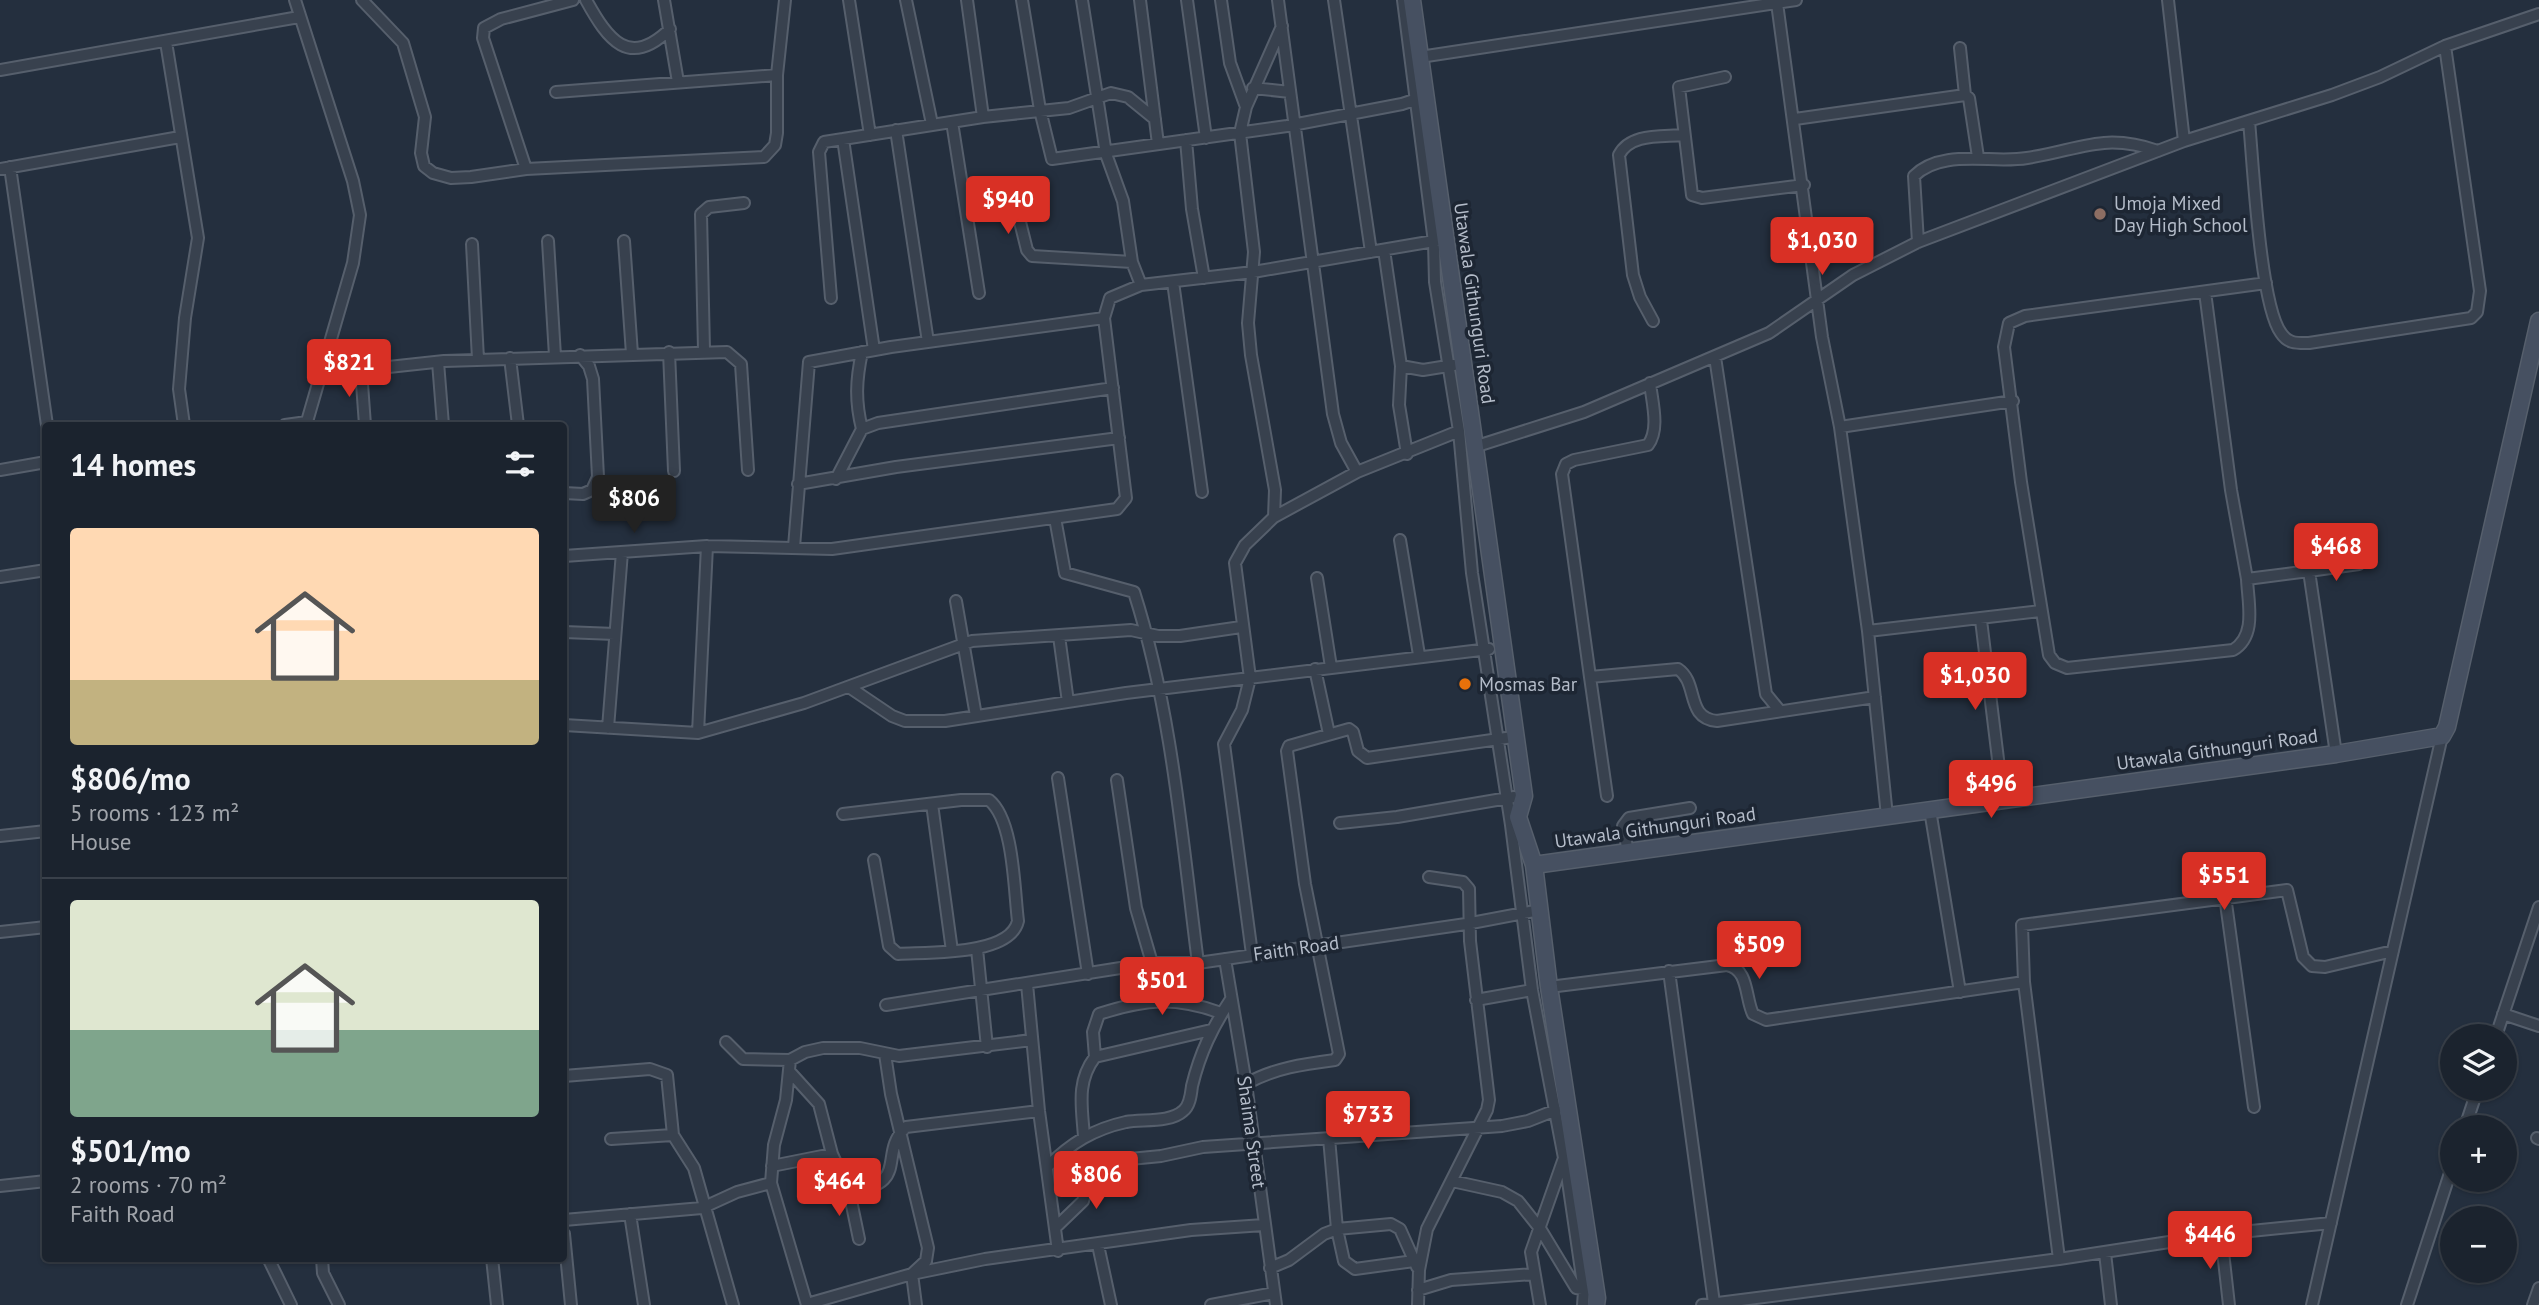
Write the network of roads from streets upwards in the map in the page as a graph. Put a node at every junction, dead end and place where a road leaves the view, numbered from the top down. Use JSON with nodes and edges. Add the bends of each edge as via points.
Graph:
{"nodes":[{"id":1,"x":295,"y":0,"type":"edge"},
{"id":2,"x":362,"y":0,"type":"edge"},
{"id":3,"x":573,"y":0,"type":"edge"},
{"id":4,"x":586,"y":0,"type":"edge"},
{"id":5,"x":664,"y":0,"type":"edge"},
{"id":6,"x":785,"y":0,"type":"edge"},
{"id":7,"x":849,"y":0,"type":"edge"},
{"id":8,"x":906,"y":0,"type":"edge"},
{"id":9,"x":967,"y":0,"type":"edge"},
{"id":10,"x":1022,"y":0,"type":"edge"},
{"id":11,"x":1082,"y":0,"type":"edge"},
{"id":12,"x":1140,"y":0,"type":"edge"},
{"id":13,"x":1187,"y":0,"type":"edge"},
{"id":14,"x":1221,"y":0,"type":"edge"},
{"id":15,"x":1278,"y":0,"type":"edge"},
{"id":16,"x":1334,"y":0,"type":"edge"},
{"id":17,"x":1403,"y":0,"type":"edge"},
{"id":18,"x":1412,"y":0,"type":"edge"},
{"id":19,"x":1796,"y":0,"type":"edge"},
{"id":20,"x":2168,"y":0,"type":"edge"},
{"id":21,"x":1776,"y":3,"type":"junction"},
{"id":22,"x":2539,"y":14,"type":"edge"},
{"id":23,"x":299,"y":17,"type":"junction"},
{"id":24,"x":1282,"y":26,"type":"junction"},
{"id":25,"x":670,"y":29,"type":"junction"},
{"id":26,"x":166,"y":42,"type":"junction"},
{"id":27,"x":2445,"y":46,"type":"junction"},
{"id":28,"x":1960,"y":48,"type":"dead end"},
{"id":29,"x":1420,"y":57,"type":"junction"},
{"id":30,"x":0,"y":70,"type":"edge"},
{"id":31,"x":777,"y":75,"type":"junction"},
{"id":32,"x":1725,"y":77,"type":"dead end"},
{"id":33,"x":677,"y":82,"type":"junction"},
{"id":34,"x":1253,"y":88,"type":"junction"},
{"id":35,"x":556,"y":92,"type":"dead end"},
{"id":36,"x":1290,"y":92,"type":"junction"},
{"id":37,"x":1965,"y":95,"type":"junction"},
{"id":38,"x":1420,"y":98,"type":"junction"},
{"id":39,"x":1098,"y":100,"type":"junction"},
{"id":40,"x":1246,"y":107,"type":"junction"},
{"id":41,"x":1040,"y":110,"type":"junction"},
{"id":42,"x":1350,"y":112,"type":"junction"},
{"id":43,"x":983,"y":117,"type":"junction"},
{"id":44,"x":1155,"y":119,"type":"junction"},
{"id":45,"x":1795,"y":119,"type":"junction"},
{"id":46,"x":2249,"y":121,"type":"junction"},
{"id":47,"x":952,"y":122,"type":"junction"},
{"id":48,"x":932,"y":124,"type":"junction"},
{"id":49,"x":1295,"y":124,"type":"junction"},
{"id":50,"x":896,"y":130,"type":"junction"},
{"id":51,"x":1240,"y":133,"type":"junction"},
{"id":52,"x":870,"y":135,"type":"junction"},
{"id":53,"x":1683,"y":135,"type":"junction"},
{"id":54,"x":180,"y":137,"type":"junction"},
{"id":55,"x":1206,"y":138,"type":"junction"},
{"id":56,"x":843,"y":139,"type":"junction"},
{"id":57,"x":1186,"y":140,"type":"junction"},
{"id":58,"x":2184,"y":141,"type":"junction"},
{"id":59,"x":1158,"y":144,"type":"junction"},
{"id":60,"x":2158,"y":151,"type":"junction"},
{"id":61,"x":1106,"y":154,"type":"junction"},
{"id":62,"x":1978,"y":157,"type":"junction"},
{"id":63,"x":5,"y":168,"type":"edge"},
{"id":64,"x":526,"y":169,"type":"junction"},
{"id":65,"x":1804,"y":185,"type":"junction"},
{"id":66,"x":964,"y":196,"type":"junction"},
{"id":67,"x":744,"y":203,"type":"dead end"},
{"id":68,"x":1440,"y":240,"type":"junction"},
{"id":69,"x":624,"y":241,"type":"dead end"},
{"id":70,"x":548,"y":242,"type":"dead end"},
{"id":71,"x":1918,"y":242,"type":"junction"},
{"id":72,"x":472,"y":244,"type":"dead end"},
{"id":73,"x":1384,"y":250,"type":"junction"},
{"id":74,"x":1371,"y":252,"type":"junction"},
{"id":75,"x":1132,"y":262,"type":"junction"},
{"id":76,"x":1312,"y":262,"type":"junction"},
{"id":77,"x":1253,"y":272,"type":"junction"},
{"id":78,"x":1204,"y":278,"type":"junction"},
{"id":79,"x":1172,"y":282,"type":"junction"},
{"id":80,"x":2266,"y":283,"type":"junction"},
{"id":81,"x":1141,"y":285,"type":"junction"},
{"id":82,"x":2205,"y":292,"type":"junction"},
{"id":83,"x":979,"y":293,"type":"dead end"},
{"id":84,"x":831,"y":298,"type":"dead end"},
{"id":85,"x":1817,"y":299,"type":"junction"},
{"id":86,"x":1104,"y":318,"type":"junction"},
{"id":87,"x":1653,"y":321,"type":"dead end"},
{"id":88,"x":2539,"y":321,"type":"edge"},
{"id":89,"x":928,"y":342,"type":"junction"},
{"id":90,"x":704,"y":351,"type":"junction"},
{"id":91,"x":868,"y":351,"type":"junction"},
{"id":92,"x":669,"y":352,"type":"junction"},
{"id":93,"x":632,"y":354,"type":"junction"},
{"id":94,"x":580,"y":355,"type":"junction"},
{"id":95,"x":555,"y":356,"type":"junction"},
{"id":96,"x":1715,"y":357,"type":"junction"},
{"id":97,"x":510,"y":358,"type":"junction"},
{"id":98,"x":478,"y":359,"type":"junction"},
{"id":99,"x":323,"y":361,"type":"junction"},
{"id":100,"x":438,"y":362,"type":"junction"},
{"id":101,"x":1455,"y":364,"type":"junction"},
{"id":102,"x":1401,"y":366,"type":"junction"},
{"id":103,"x":361,"y":370,"type":"junction"},
{"id":104,"x":1650,"y":383,"type":"junction"},
{"id":105,"x":1113,"y":388,"type":"junction"},
{"id":106,"x":2013,"y":401,"type":"junction"},
{"id":107,"x":1462,"y":414,"type":"junction"},
{"id":108,"x":47,"y":422,"type":"edge"},
{"id":109,"x":184,"y":422,"type":"edge"},
{"id":110,"x":308,"y":422,"type":"edge"},
{"id":111,"x":365,"y":422,"type":"edge"},
{"id":112,"x":443,"y":422,"type":"edge"},
{"id":113,"x":518,"y":422,"type":"edge"},
{"id":114,"x":1840,"y":427,"type":"junction"},
{"id":115,"x":862,"y":429,"type":"junction"},
{"id":116,"x":1459,"y":431,"type":"junction"},
{"id":117,"x":1119,"y":438,"type":"junction"},
{"id":118,"x":1474,"y":447,"type":"junction"},
{"id":119,"x":1407,"y":454,"type":"junction"},
{"id":120,"x":42,"y":463,"type":"edge"},
{"id":121,"x":0,"y":470,"type":"edge"},
{"id":122,"x":748,"y":470,"type":"dead end"},
{"id":123,"x":674,"y":471,"type":"dead end"},
{"id":124,"x":1357,"y":472,"type":"junction"},
{"id":125,"x":836,"y":479,"type":"junction"},
{"id":126,"x":798,"y":484,"type":"junction"},
{"id":127,"x":1202,"y":492,"type":"dead end"},
{"id":128,"x":567,"y":493,"type":"edge"},
{"id":129,"x":1273,"y":517,"type":"junction"},
{"id":130,"x":1055,"y":518,"type":"junction"},
{"id":131,"x":1400,"y":540,"type":"dead end"},
{"id":132,"x":707,"y":546,"type":"junction"},
{"id":133,"x":794,"y":547,"type":"junction"},
{"id":134,"x":622,"y":552,"type":"junction"},
{"id":135,"x":567,"y":556,"type":"edge"},
{"id":136,"x":2359,"y":564,"type":"dead end"},
{"id":137,"x":42,"y":571,"type":"edge"},
{"id":138,"x":2309,"y":571,"type":"junction"},
{"id":139,"x":0,"y":577,"type":"edge"},
{"id":140,"x":1317,"y":578,"type":"dead end"},
{"id":141,"x":2247,"y":579,"type":"junction"},
{"id":142,"x":956,"y":601,"type":"dead end"},
{"id":143,"x":2040,"y":611,"type":"junction"},
{"id":144,"x":1981,"y":620,"type":"junction"},
{"id":145,"x":1241,"y":627,"type":"junction"},
{"id":146,"x":1868,"y":631,"type":"junction"},
{"id":147,"x":567,"y":632,"type":"edge"},
{"id":148,"x":615,"y":634,"type":"junction"},
{"id":149,"x":1147,"y":634,"type":"junction"},
{"id":150,"x":1059,"y":636,"type":"junction"},
{"id":151,"x":965,"y":643,"type":"junction"},
{"id":152,"x":1502,"y":646,"type":"junction"},
{"id":153,"x":1486,"y":649,"type":"junction"},
{"id":154,"x":1419,"y":656,"type":"junction"},
{"id":155,"x":1331,"y":667,"type":"junction"},
{"id":156,"x":1315,"y":669,"type":"junction"},
{"id":157,"x":1590,"y":677,"type":"junction"},
{"id":158,"x":1250,"y":678,"type":"junction"},
{"id":159,"x":849,"y":688,"type":"junction"},
{"id":160,"x":1158,"y":689,"type":"junction"},
{"id":161,"x":1875,"y":697,"type":"junction"},
{"id":162,"x":1068,"y":702,"type":"junction"},
{"id":163,"x":1780,"y":711,"type":"junction"},
{"id":164,"x":976,"y":716,"type":"junction"},
{"id":165,"x":567,"y":725,"type":"edge"},
{"id":166,"x":608,"y":728,"type":"junction"},
{"id":167,"x":698,"y":733,"type":"junction"},
{"id":168,"x":1329,"y":734,"type":"junction"},
{"id":169,"x":2442,"y":736,"type":"junction"},
{"id":170,"x":1506,"y":738,"type":"junction"},
{"id":171,"x":2336,"y":754,"type":"junction"},
{"id":172,"x":1058,"y":778,"type":"dead end"},
{"id":173,"x":1116,"y":780,"type":"dead end"},
{"id":174,"x":1607,"y":796,"type":"dead end"},
{"id":175,"x":1515,"y":797,"type":"junction"},
{"id":176,"x":2003,"y":800,"type":"junction"},
{"id":177,"x":932,"y":804,"type":"junction"},
{"id":178,"x":1690,"y":808,"type":"dead end"},
{"id":179,"x":1930,"y":810,"type":"junction"},
{"id":180,"x":843,"y":814,"type":"dead end"},
{"id":181,"x":1888,"y":816,"type":"junction"},
{"id":182,"x":1340,"y":823,"type":"dead end"},
{"id":183,"x":42,"y":831,"type":"edge"},
{"id":184,"x":0,"y":836,"type":"edge"},
{"id":185,"x":1628,"y":852,"type":"junction"},
{"id":186,"x":874,"y":860,"type":"dead end"},
{"id":187,"x":1534,"y":865,"type":"junction"},
{"id":188,"x":1429,"y":877,"type":"dead end"},
{"id":189,"x":2225,"y":896,"type":"junction"},
{"id":190,"x":2539,"y":907,"type":"edge"},
{"id":191,"x":1540,"y":910,"type":"junction"},
{"id":192,"x":1521,"y":914,"type":"junction"},
{"id":193,"x":1471,"y":923,"type":"junction"},
{"id":194,"x":42,"y":927,"type":"edge"},
{"id":195,"x":0,"y":932,"type":"edge"},
{"id":196,"x":1317,"y":944,"type":"junction"},
{"id":197,"x":977,"y":949,"type":"junction"},
{"id":198,"x":953,"y":951,"type":"junction"},
{"id":199,"x":2393,"y":951,"type":"junction"},
{"id":200,"x":1252,"y":954,"type":"junction"},
{"id":201,"x":1225,"y":959,"type":"junction"},
{"id":202,"x":1152,"y":963,"type":"junction"},
{"id":203,"x":1198,"y":963,"type":"junction"},
{"id":204,"x":1669,"y":971,"type":"junction"},
{"id":205,"x":1088,"y":974,"type":"junction"},
{"id":206,"x":2024,"y":982,"type":"junction"},
{"id":207,"x":1027,"y":984,"type":"junction"},
{"id":208,"x":1549,"y":987,"type":"junction"},
{"id":209,"x":1532,"y":990,"type":"junction"},
{"id":210,"x":981,"y":991,"type":"junction"},
{"id":211,"x":1960,"y":992,"type":"junction"},
{"id":212,"x":1231,"y":999,"type":"junction"},
{"id":213,"x":1476,"y":1000,"type":"junction"},
{"id":214,"x":886,"y":1005,"type":"dead end"},
{"id":215,"x":1221,"y":1013,"type":"junction"},
{"id":216,"x":2503,"y":1014,"type":"junction"},
{"id":217,"x":2500,"y":1024,"type":"edge"},
{"id":218,"x":2539,"y":1026,"type":"edge"},
{"id":219,"x":1211,"y":1030,"type":"junction"},
{"id":220,"x":1032,"y":1041,"type":"junction"},
{"id":221,"x":726,"y":1042,"type":"dead end"},
{"id":222,"x":987,"y":1047,"type":"junction"},
{"id":223,"x":885,"y":1054,"type":"junction"},
{"id":224,"x":1095,"y":1057,"type":"junction"},
{"id":225,"x":790,"y":1066,"type":"junction"},
{"id":226,"x":567,"y":1076,"type":"edge"},
{"id":227,"x":1246,"y":1084,"type":"junction"},
{"id":228,"x":2254,"y":1107,"type":"dead end"},
{"id":229,"x":1556,"y":1110,"type":"junction"},
{"id":230,"x":1039,"y":1111,"type":"junction"},
{"id":231,"x":1479,"y":1127,"type":"junction"},
{"id":232,"x":901,"y":1132,"type":"junction"},
{"id":233,"x":673,"y":1135,"type":"junction"},
{"id":234,"x":1084,"y":1137,"type":"junction"},
{"id":235,"x":1329,"y":1138,"type":"junction"},
{"id":236,"x":611,"y":1139,"type":"dead end"},
{"id":237,"x":1254,"y":1144,"type":"junction"},
{"id":238,"x":832,"y":1154,"type":"junction"},
{"id":239,"x":1564,"y":1158,"type":"junction"},
{"id":240,"x":772,"y":1166,"type":"junction"},
{"id":241,"x":1048,"y":1166,"type":"junction"},
{"id":242,"x":42,"y":1181,"type":"edge"},
{"id":243,"x":1451,"y":1181,"type":"junction"},
{"id":244,"x":771,"y":1183,"type":"junction"},
{"id":245,"x":0,"y":1186,"type":"edge"},
{"id":246,"x":849,"y":1191,"type":"junction"},
{"id":247,"x":2444,"y":1192,"type":"edge"},
{"id":248,"x":706,"y":1207,"type":"junction"},
{"id":249,"x":630,"y":1213,"type":"junction"},
{"id":250,"x":567,"y":1220,"type":"edge"},
{"id":251,"x":2331,"y":1223,"type":"junction"},
{"id":252,"x":1264,"y":1225,"type":"junction"},
{"id":253,"x":1055,"y":1228,"type":"junction"},
{"id":254,"x":1337,"y":1229,"type":"junction"},
{"id":255,"x":1541,"y":1230,"type":"junction"},
{"id":256,"x":2221,"y":1234,"type":"junction"},
{"id":257,"x":859,"y":1239,"type":"dead end"},
{"id":258,"x":1098,"y":1245,"type":"junction"},
{"id":259,"x":1058,"y":1251,"type":"junction"},
{"id":260,"x":2105,"y":1253,"type":"junction"},
{"id":261,"x":2059,"y":1259,"type":"junction"},
{"id":262,"x":270,"y":1262,"type":"edge"},
{"id":263,"x":323,"y":1262,"type":"edge"},
{"id":264,"x":492,"y":1262,"type":"edge"},
{"id":265,"x":567,"y":1262,"type":"edge"},
{"id":266,"x":1416,"y":1266,"type":"junction"},
{"id":267,"x":1270,"y":1268,"type":"junction"},
{"id":268,"x":912,"y":1274,"type":"junction"},
{"id":269,"x":1534,"y":1274,"type":"junction"},
{"id":270,"x":2539,"y":1288,"type":"edge"},
{"id":271,"x":1418,"y":1290,"type":"junction"},
{"id":272,"x":1592,"y":1296,"type":"edge"},
{"id":273,"x":1275,"y":1299,"type":"edge"},
{"id":274,"x":1708,"y":1304,"type":"edge"},
{"id":275,"x":291,"y":1305,"type":"edge"},
{"id":276,"x":339,"y":1305,"type":"edge"},
{"id":277,"x":497,"y":1305,"type":"edge"},
{"id":278,"x":571,"y":1305,"type":"edge"},
{"id":279,"x":643,"y":1305,"type":"edge"},
{"id":280,"x":733,"y":1305,"type":"edge"},
{"id":281,"x":807,"y":1305,"type":"edge"},
{"id":282,"x":916,"y":1305,"type":"edge"},
{"id":283,"x":1111,"y":1305,"type":"edge"},
{"id":284,"x":1211,"y":1305,"type":"edge"},
{"id":285,"x":1418,"y":1305,"type":"edge"},
{"id":286,"x":1540,"y":1305,"type":"edge"},
{"id":287,"x":1583,"y":1305,"type":"edge"},
{"id":288,"x":2111,"y":1305,"type":"edge"},
{"id":289,"x":2229,"y":1305,"type":"edge"},
{"id":290,"x":2312,"y":1305,"type":"edge"},
{"id":291,"x":2407,"y":1305,"type":"edge"},
{"id":292,"x":2533,"y":1305,"type":"edge"}],
"edges":[{"from":1,"to":23,"type":"street"},
{"from":2,"to":64,"type":"street","via":[[403,43],[425,117],[424,166],[451,178]]},
{"from":3,"to":64,"type":"street","via":[[484,28],[483,38]]},
{"from":4,"to":25,"type":"street","via":[[624,48],[639,50]]},
{"from":5,"to":25,"type":"street"},
{"from":6,"to":31,"type":"street"},
{"from":7,"to":52,"type":"street"},
{"from":8,"to":48,"type":"street"},
{"from":9,"to":43,"type":"street"},
{"from":10,"to":41,"type":"street"},
{"from":11,"to":39,"type":"street"},
{"from":12,"to":44,"type":"street"},
{"from":13,"to":55,"type":"street"},
{"from":14,"to":40,"type":"street","via":[[1230,63]]},
{"from":15,"to":24,"type":"street"},
{"from":16,"to":42,"type":"street"},
{"from":17,"to":38,"type":"street"},
{"from":18,"to":29,"type":"street","name":"Utawala Githunguri Road"},
{"from":19,"to":21,"type":"street"},
{"from":20,"to":58,"type":"street"},
{"from":21,"to":29,"type":"street"},
{"from":21,"to":45,"type":"street"},
{"from":22,"to":27,"type":"street"},
{"from":23,"to":26,"type":"street"},
{"from":23,"to":99,"type":"street","via":[[360,215],[353,263]]},
{"from":24,"to":34,"type":"street"},
{"from":24,"to":36,"type":"street"},
{"from":25,"to":33,"type":"street"},
{"from":26,"to":30,"type":"street"},
{"from":26,"to":54,"type":"street"},
{"from":27,"to":46,"type":"street","via":[[2380,77]]},
{"from":27,"to":80,"type":"street","via":[[2480,291],[2477,312],[2453,323],[2291,343],[2273,319]]},
{"from":28,"to":37,"type":"street"},
{"from":29,"to":38,"type":"street","name":"Utawala Githunguri Road"},
{"from":31,"to":33,"type":"street"},
{"from":31,"to":64,"type":"street","via":[[777,134],[770,153],[751,159]]},
{"from":32,"to":53,"type":"street","via":[[1679,87]]},
{"from":33,"to":35,"type":"street"},
{"from":34,"to":36,"type":"street"},
{"from":34,"to":40,"type":"street"},
{"from":36,"to":49,"type":"street"},
{"from":37,"to":45,"type":"street"},
{"from":37,"to":62,"type":"street"},
{"from":38,"to":42,"type":"street"},
{"from":38,"to":68,"type":"street","name":"Utawala Githunguri Road"},
{"from":39,"to":41,"type":"street"},
{"from":39,"to":44,"type":"street","via":[[1120,94]]},
{"from":39,"to":61,"type":"street"},
{"from":40,"to":51,"type":"street"},
{"from":41,"to":43,"type":"street"},
{"from":41,"to":61,"type":"street","via":[[1052,159]]},
{"from":42,"to":49,"type":"street"},
{"from":42,"to":74,"type":"street"},
{"from":43,"to":47,"type":"street"},
{"from":44,"to":59,"type":"street"},
{"from":45,"to":65,"type":"street"},
{"from":46,"to":58,"type":"street"},
{"from":46,"to":80,"type":"street"},
{"from":47,"to":48,"type":"street"},
{"from":47,"to":66,"type":"street"},
{"from":48,"to":50,"type":"street"},
{"from":49,"to":51,"type":"street"},
{"from":49,"to":76,"type":"street"},
{"from":50,"to":52,"type":"street"},
{"from":50,"to":89,"type":"street"},
{"from":51,"to":55,"type":"street"},
{"from":51,"to":77,"type":"street"},
{"from":52,"to":56,"type":"street"},
{"from":53,"to":65,"type":"street","via":[[1692,195],[1696,197]]},
{"from":53,"to":87,"type":"street","via":[[1633,140],[1619,155],[1633,275]]},
{"from":54,"to":63,"type":"street"},
{"from":54,"to":109,"type":"street","via":[[198,238],[179,388]]},
{"from":55,"to":57,"type":"street"},
{"from":56,"to":84,"type":"street","via":[[824,142],[819,152]]},
{"from":56,"to":91,"type":"street"},
{"from":57,"to":59,"type":"street"},
{"from":57,"to":78,"type":"street"},
{"from":58,"to":60,"type":"street"},
{"from":59,"to":61,"type":"street"},
{"from":60,"to":62,"type":"street","via":[[2127,143],[2092,142],[2027,158]]},
{"from":60,"to":71,"type":"street"},
{"from":61,"to":75,"type":"street","via":[[1122,201]]},
{"from":62,"to":71,"type":"street","via":[[1925,166],[1914,176]]},
{"from":63,"to":108,"type":"street"},
{"from":65,"to":85,"type":"street"},
{"from":66,"to":75,"type":"street","via":[[1001,188],[1013,194],[1032,256]]},
{"from":66,"to":83,"type":"street"},
{"from":67,"to":90,"type":"street","via":[[709,207],[701,214]]},
{"from":68,"to":73,"type":"street"},
{"from":68,"to":101,"type":"street","name":"Utawala Githunguri Road"},
{"from":69,"to":93,"type":"street"},
{"from":70,"to":95,"type":"street"},
{"from":71,"to":85,"type":"street"},
{"from":72,"to":98,"type":"street"},
{"from":73,"to":74,"type":"street"},
{"from":73,"to":102,"type":"street"},
{"from":74,"to":76,"type":"street"},
{"from":75,"to":81,"type":"street"},
{"from":76,"to":77,"type":"street"},
{"from":76,"to":124,"type":"street","via":[[1334,414],[1341,443]]},
{"from":77,"to":78,"type":"street"},
{"from":77,"to":129,"type":"street","via":[[1248,323],[1275,490]]},
{"from":78,"to":79,"type":"street"},
{"from":79,"to":81,"type":"street"},
{"from":79,"to":127,"type":"street"},
{"from":80,"to":82,"type":"street"},
{"from":81,"to":86,"type":"street","via":[[1110,298]]},
{"from":82,"to":106,"type":"street","via":[[2025,316],[2010,323],[2004,347]]},
{"from":82,"to":141,"type":"street"},
{"from":85,"to":96,"type":"street","via":[[1769,333]]},
{"from":85,"to":114,"type":"street"},
{"from":86,"to":89,"type":"street"},
{"from":86,"to":105,"type":"street"},
{"from":88,"to":169,"type":"street"},
{"from":89,"to":91,"type":"street"},
{"from":90,"to":92,"type":"street"},
{"from":90,"to":122,"type":"street","via":[[727,352],[741,364]]},
{"from":91,"to":115,"type":"street","via":[[856,381]]},
{"from":91,"to":126,"type":"street","via":[[809,362]]},
{"from":92,"to":93,"type":"street"},
{"from":92,"to":123,"type":"street"},
{"from":93,"to":94,"type":"street"},
{"from":94,"to":95,"type":"street"},
{"from":94,"to":128,"type":"street","via":[[593,379],[598,477],[592,491]]},
{"from":95,"to":97,"type":"street"},
{"from":96,"to":104,"type":"street"},
{"from":96,"to":163,"type":"street","via":[[1766,694]]},
{"from":97,"to":98,"type":"street"},
{"from":97,"to":113,"type":"street"},
{"from":98,"to":100,"type":"street"},
{"from":99,"to":103,"type":"street"},
{"from":99,"to":110,"type":"street"},
{"from":100,"to":103,"type":"street"},
{"from":100,"to":112,"type":"street"},
{"from":101,"to":102,"type":"street","via":[[1423,370]]},
{"from":101,"to":107,"type":"street","name":"Utawala Githunguri Road"},
{"from":102,"to":119,"type":"street","via":[[1399,405]]},
{"from":103,"to":111,"type":"street"},
{"from":104,"to":118,"type":"street","via":[[1584,412]]},
{"from":104,"to":157,"type":"street","via":[[1654,425],[1648,445],[1574,460],[1562,474]]},
{"from":105,"to":115,"type":"street"},
{"from":105,"to":117,"type":"street"},
{"from":106,"to":114,"type":"street"},
{"from":106,"to":143,"type":"street"},
{"from":107,"to":116,"type":"street"},
{"from":107,"to":118,"type":"street","name":"Utawala Githunguri Road"},
{"from":114,"to":146,"type":"street"},
{"from":115,"to":125,"type":"street"},
{"from":116,"to":119,"type":"street"},
{"from":116,"to":153,"type":"street","via":[[1472,573]]},
{"from":117,"to":125,"type":"street"},
{"from":117,"to":130,"type":"street","via":[[1124,504],[1117,509]]},
{"from":118,"to":152,"type":"street","name":"Utawala Githunguri Road"},
{"from":119,"to":124,"type":"street"},
{"from":120,"to":121,"type":"street"},
{"from":124,"to":129,"type":"street"},
{"from":125,"to":126,"type":"street"},
{"from":126,"to":133,"type":"street"},
{"from":129,"to":145,"type":"street","via":[[1237,555]]},
{"from":130,"to":133,"type":"street","via":[[866,545]]},
{"from":130,"to":149,"type":"street","via":[[1065,573],[1134,592]]},
{"from":131,"to":154,"type":"street"},
{"from":132,"to":133,"type":"street"},
{"from":132,"to":134,"type":"street"},
{"from":132,"to":167,"type":"street"},
{"from":134,"to":135,"type":"street"},
{"from":134,"to":148,"type":"street"},
{"from":136,"to":138,"type":"street"},
{"from":137,"to":139,"type":"street"},
{"from":138,"to":141,"type":"street"},
{"from":138,"to":171,"type":"street"},
{"from":140,"to":155,"type":"street"},
{"from":141,"to":143,"type":"street","via":[[2249,628],[2232,650],[2067,668],[2049,655]]},
{"from":142,"to":151,"type":"street"},
{"from":143,"to":144,"type":"street"},
{"from":144,"to":146,"type":"street"},
{"from":144,"to":176,"type":"street"},
{"from":145,"to":149,"type":"street","via":[[1180,636]]},
{"from":145,"to":158,"type":"street"},
{"from":146,"to":161,"type":"street"},
{"from":147,"to":148,"type":"street"},
{"from":148,"to":166,"type":"street"},
{"from":149,"to":150,"type":"street","via":[[1131,630]]},
{"from":149,"to":160,"type":"street"},
{"from":150,"to":151,"type":"street"},
{"from":150,"to":162,"type":"street"},
{"from":151,"to":159,"type":"street"},
{"from":151,"to":164,"type":"street"},
{"from":152,"to":153,"type":"street"},
{"from":152,"to":170,"type":"street","name":"Utawala Githunguri Road"},
{"from":153,"to":154,"type":"street"},
{"from":153,"to":170,"type":"street"},
{"from":154,"to":155,"type":"street"},
{"from":155,"to":156,"type":"street"},
{"from":156,"to":158,"type":"street"},
{"from":156,"to":168,"type":"street"},
{"from":157,"to":163,"type":"street","via":[[1678,669],[1686,676],[1699,714],[1707,720]]},
{"from":157,"to":174,"type":"street"},
{"from":158,"to":160,"type":"street"},
{"from":158,"to":200,"type":"street","via":[[1242,710],[1224,744]]},
{"from":159,"to":164,"type":"street","via":[[905,721]]},
{"from":159,"to":167,"type":"street"},
{"from":160,"to":162,"type":"street"},
{"from":160,"to":203,"type":"street"},
{"from":161,"to":163,"type":"street"},
{"from":161,"to":181,"type":"street"},
{"from":162,"to":164,"type":"street"},
{"from":165,"to":166,"type":"street"},
{"from":166,"to":167,"type":"street"},
{"from":168,"to":170,"type":"street","via":[[1345,729],[1353,732],[1358,751],[1367,758]]},
{"from":168,"to":196,"type":"street","via":[[1296,741],[1287,751]]},
{"from":169,"to":171,"type":"street","name":"Utawala Githunguri Road"},
{"from":169,"to":199,"type":"street"},
{"from":170,"to":175,"type":"street","name":"Utawala Githunguri Road"},
{"from":171,"to":176,"type":"street","name":"Utawala Githunguri Road"},
{"from":172,"to":205,"type":"street"},
{"from":173,"to":202,"type":"street","via":[[1136,908]]},
{"from":175,"to":182,"type":"street"},
{"from":175,"to":187,"type":"street","name":"Utawala Githunguri Road"},
{"from":175,"to":192,"type":"street"},
{"from":176,"to":179,"type":"street","name":"Utawala Githunguri Road"},
{"from":177,"to":180,"type":"street"},
{"from":177,"to":197,"type":"street","via":[[989,800],[1003,816],[1018,921],[1010,937]]},
{"from":177,"to":198,"type":"street"},
{"from":178,"to":185,"type":"street","via":[[1629,818],[1623,826]]},
{"from":179,"to":181,"type":"street","name":"Utawala Githunguri Road"},
{"from":179,"to":211,"type":"street"},
{"from":181,"to":185,"type":"street","name":"Utawala Githunguri Road"},
{"from":183,"to":184,"type":"street"},
{"from":185,"to":187,"type":"street","name":"Utawala Githunguri Road"},
{"from":186,"to":198,"type":"street","via":[[888,946],[898,954]]},
{"from":187,"to":191,"type":"street"},
{"from":188,"to":193,"type":"street","via":[[1467,883]]},
{"from":189,"to":199,"type":"street","via":[[2287,890],[2303,957],[2312,966]]},
{"from":189,"to":206,"type":"street","via":[[2022,925]]},
{"from":189,"to":228,"type":"street"},
{"from":190,"to":216,"type":"street"},
{"from":191,"to":192,"type":"street","name":"Faith Road"},
{"from":191,"to":208,"type":"street"},
{"from":192,"to":193,"type":"street","name":"Faith Road"},
{"from":192,"to":209,"type":"street"},
{"from":193,"to":196,"type":"street","name":"Faith Road"},
{"from":193,"to":213,"type":"street"},
{"from":194,"to":195,"type":"street"},
{"from":196,"to":200,"type":"street","name":"Faith Road"},
{"from":196,"to":227,"type":"street","via":[[1339,1054],[1335,1060],[1290,1067]]},
{"from":197,"to":198,"type":"street"},
{"from":197,"to":210,"type":"street"},
{"from":199,"to":251,"type":"street"},
{"from":200,"to":201,"type":"street","name":"Faith Road"},
{"from":201,"to":203,"type":"street","name":"Faith Road"},
{"from":201,"to":212,"type":"street","name":"Shaima Street"},
{"from":202,"to":203,"type":"street","name":"Faith Road"},
{"from":202,"to":205,"type":"street","name":"Faith Road"},
{"from":204,"to":208,"type":"street"},
{"from":204,"to":211,"type":"street","via":[[1737,968],[1753,1014],[1766,1020]]},
{"from":204,"to":274,"type":"street"},
{"from":205,"to":207,"type":"street","name":"Faith Road"},
{"from":206,"to":211,"type":"street"},
{"from":206,"to":261,"type":"street"},
{"from":207,"to":210,"type":"street","name":"Faith Road"},
{"from":207,"to":220,"type":"street"},
{"from":208,"to":272,"type":"street"},
{"from":209,"to":213,"type":"street"},
{"from":209,"to":229,"type":"street"},
{"from":210,"to":214,"type":"street","name":"Faith Road"},
{"from":210,"to":222,"type":"street"},
{"from":212,"to":215,"type":"street"},
{"from":212,"to":227,"type":"street","name":"Shaima Street"},
{"from":213,"to":231,"type":"street","via":[[1489,1100]]},
{"from":215,"to":219,"type":"street"},
{"from":215,"to":224,"type":"street","via":[[1176,1001],[1149,1002],[1099,1014],[1093,1032]]},
{"from":216,"to":217,"type":"street"},
{"from":216,"to":218,"type":"street"},
{"from":219,"to":224,"type":"street"},
{"from":219,"to":234,"type":"street","via":[[1183,1112],[1096,1130]]},
{"from":220,"to":222,"type":"street"},
{"from":220,"to":230,"type":"street"},
{"from":221,"to":225,"type":"street","via":[[743,1059]]},
{"from":222,"to":223,"type":"street"},
{"from":223,"to":225,"type":"street","via":[[860,1048],[823,1048],[805,1052]]},
{"from":223,"to":232,"type":"street"},
{"from":224,"to":234,"type":"street","via":[[1080,1087]]},
{"from":225,"to":238,"type":"street","via":[[816,1098]]},
{"from":225,"to":240,"type":"street"},
{"from":226,"to":233,"type":"street","via":[[650,1069],[663,1072],[671,1093]]},
{"from":227,"to":237,"type":"street","name":"Shaima Street"},
{"from":229,"to":231,"type":"street","via":[[1528,1121]]},
{"from":229,"to":239,"type":"street"},
{"from":230,"to":232,"type":"street","via":[[916,1124]]},
{"from":230,"to":241,"type":"street"},
{"from":231,"to":235,"type":"street"},
{"from":231,"to":243,"type":"street"},
{"from":232,"to":246,"type":"street","via":[[881,1183],[874,1189]]},
{"from":232,"to":268,"type":"street","via":[[928,1248],[926,1261]]},
{"from":233,"to":236,"type":"street"},
{"from":233,"to":248,"type":"street","via":[[691,1161]]},
{"from":234,"to":241,"type":"street"},
{"from":235,"to":237,"type":"street"},
{"from":235,"to":254,"type":"street"},
{"from":237,"to":252,"type":"street","name":"Shaima Street"},
{"from":237,"to":253,"type":"street","via":[[1100,1162],[1092,1171],[1083,1201]]},
{"from":238,"to":240,"type":"street"},
{"from":238,"to":246,"type":"street"},
{"from":239,"to":255,"type":"street"},
{"from":239,"to":272,"type":"street"},
{"from":240,"to":244,"type":"street"},
{"from":241,"to":253,"type":"street"},
{"from":242,"to":245,"type":"street"},
{"from":243,"to":255,"type":"street","via":[[1511,1195]]},
{"from":243,"to":266,"type":"street","via":[[1427,1229]]},
{"from":244,"to":248,"type":"street"},
{"from":244,"to":281,"type":"street"},
{"from":246,"to":257,"type":"street"},
{"from":247,"to":291,"type":"street"},
{"from":248,"to":249,"type":"street"},
{"from":248,"to":280,"type":"street"},
{"from":249,"to":250,"type":"street"},
{"from":249,"to":279,"type":"street"},
{"from":251,"to":256,"type":"street"},
{"from":251,"to":290,"type":"street"},
{"from":252,"to":258,"type":"street","via":[[1191,1230]]},
{"from":252,"to":267,"type":"street","name":"Shaima Street"},
{"from":253,"to":259,"type":"street"},
{"from":254,"to":266,"type":"street","via":[[1396,1225]]},
{"from":254,"to":266,"type":"street","via":[[1348,1267]]},
{"from":254,"to":267,"type":"street"},
{"from":255,"to":269,"type":"street","via":[[1531,1252]]},
{"from":255,"to":272,"type":"street","via":[[1576,1288]]},
{"from":256,"to":260,"type":"street"},
{"from":256,"to":289,"type":"street"},
{"from":258,"to":259,"type":"street"},
{"from":258,"to":283,"type":"street"},
{"from":259,"to":268,"type":"street"},
{"from":260,"to":261,"type":"street"},
{"from":260,"to":288,"type":"street"},
{"from":261,"to":274,"type":"street"},
{"from":262,"to":275,"type":"street"},
{"from":263,"to":276,"type":"street","via":[[323,1273]]},
{"from":264,"to":277,"type":"street"},
{"from":265,"to":278,"type":"street"},
{"from":266,"to":271,"type":"street"},
{"from":267,"to":273,"type":"street","name":"Shaima Street"},
{"from":268,"to":281,"type":"street"},
{"from":268,"to":282,"type":"street"},
{"from":269,"to":271,"type":"street","via":[[1451,1280]]},
{"from":269,"to":286,"type":"street"},
{"from":270,"to":292,"type":"street"},
{"from":271,"to":285,"type":"street"},
{"from":272,"to":287,"type":"street"},
{"from":273,"to":284,"type":"street"}]}
